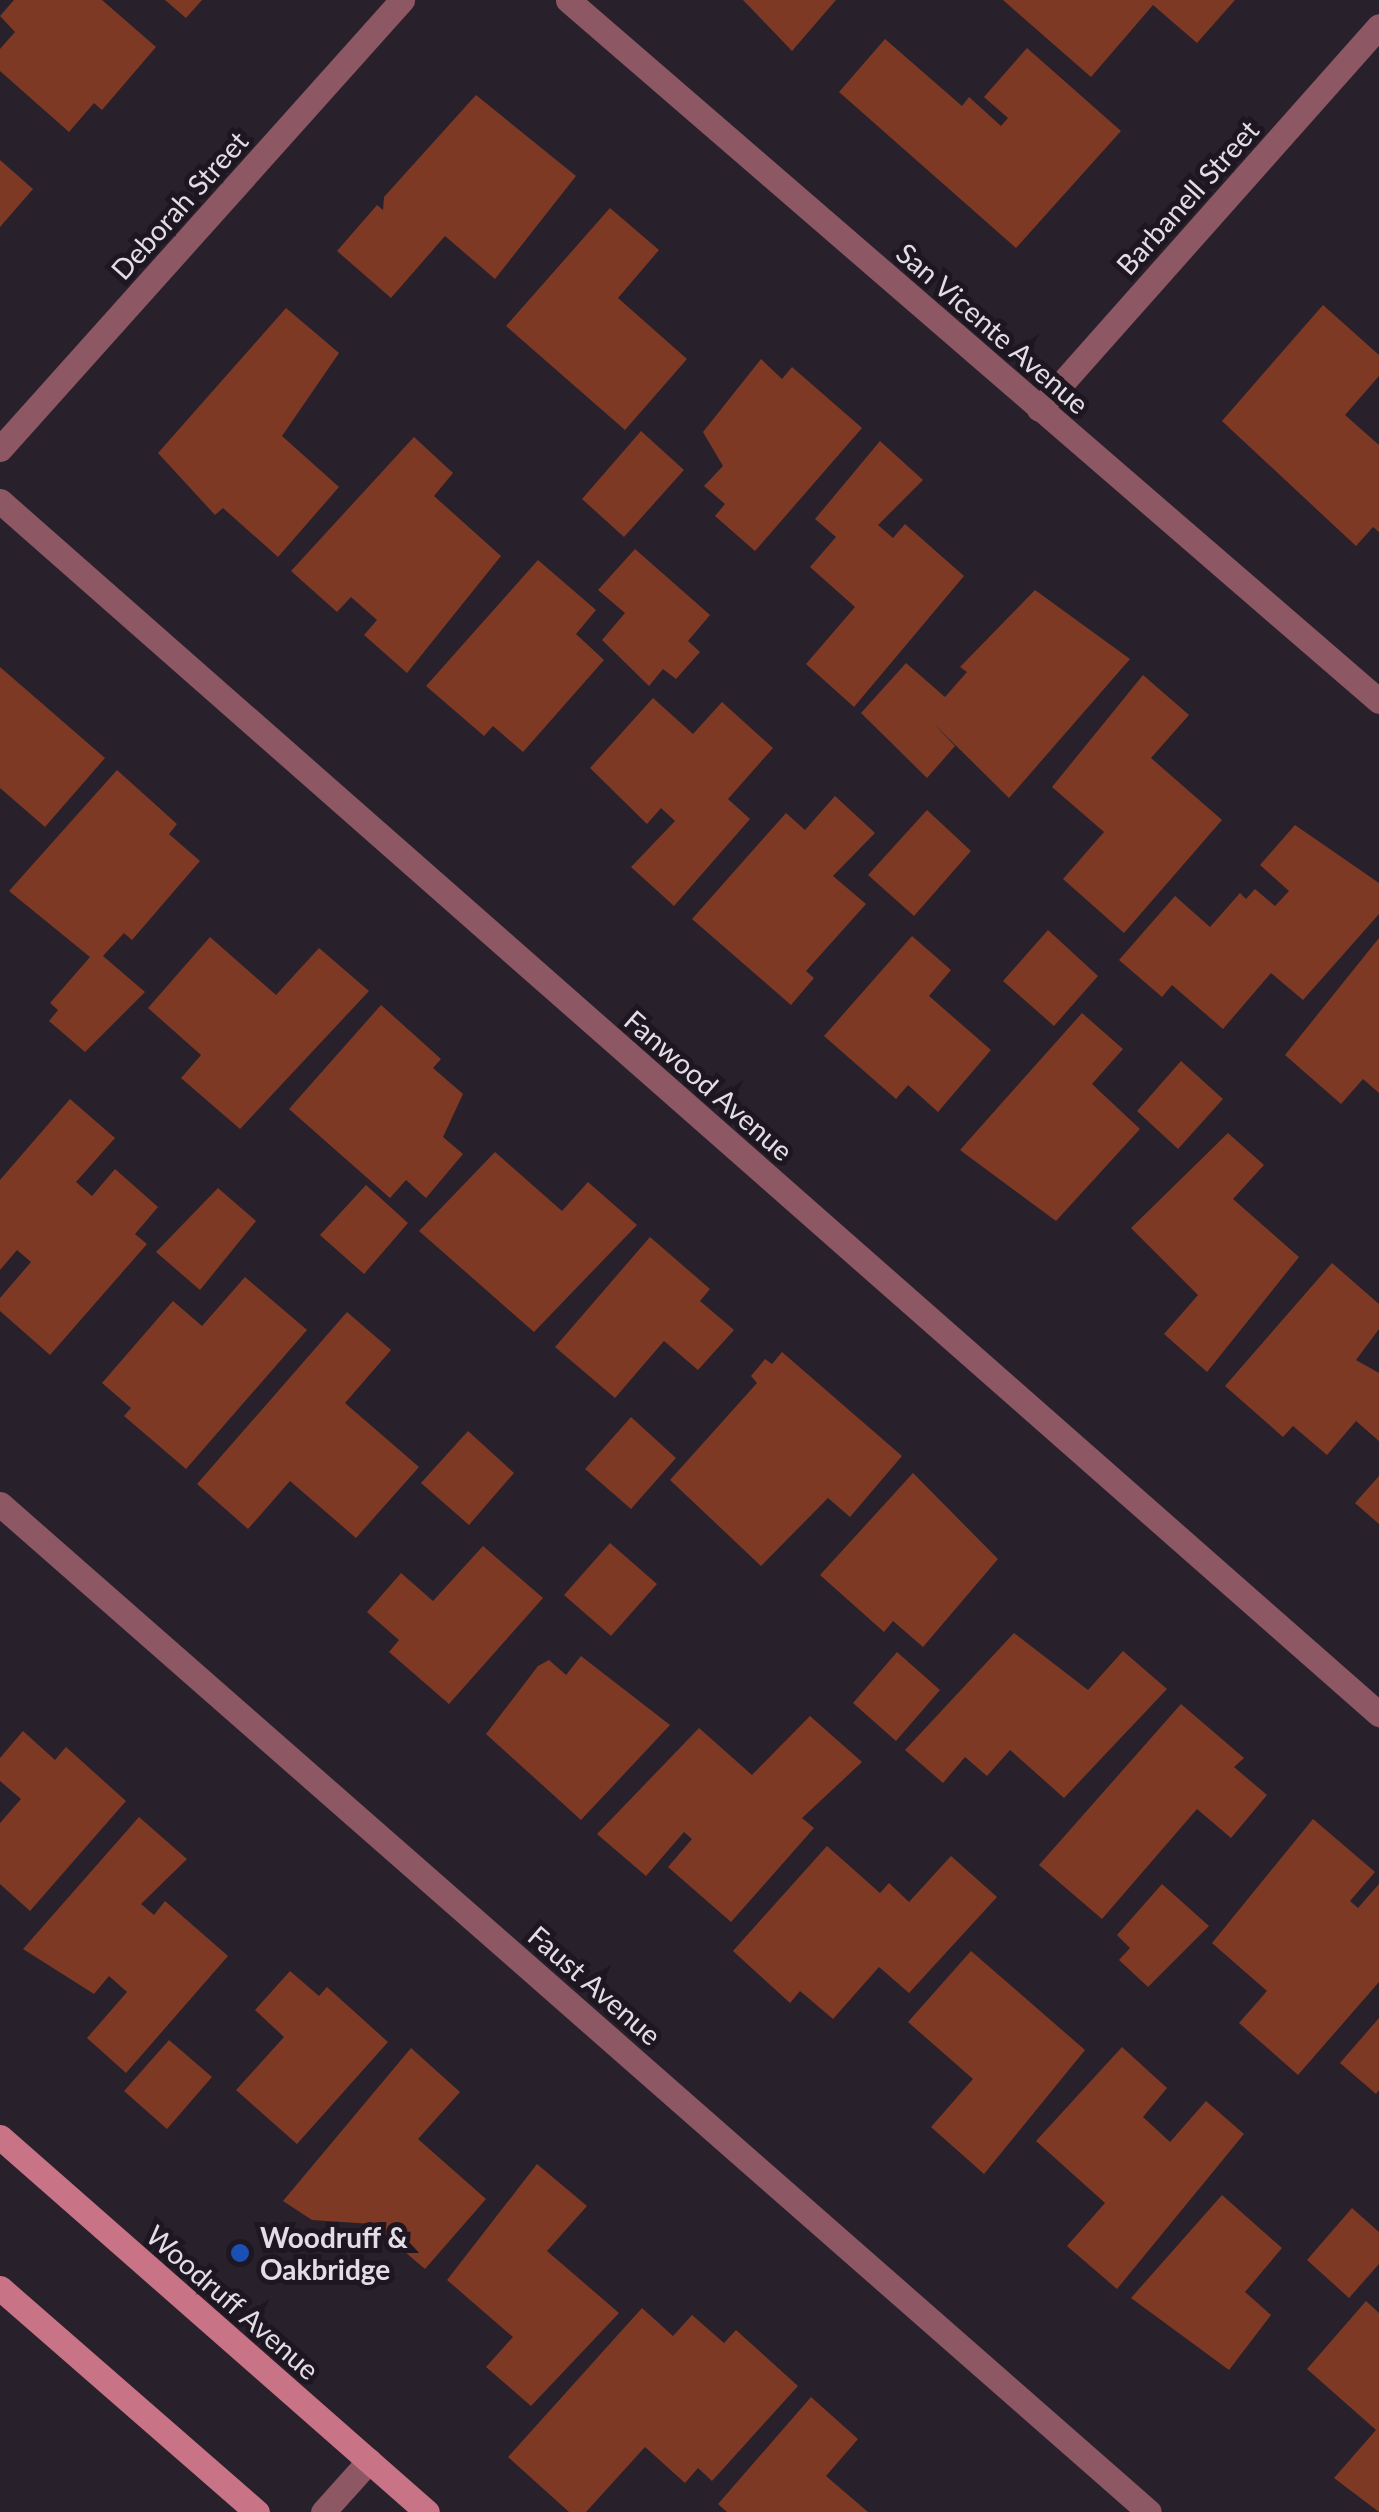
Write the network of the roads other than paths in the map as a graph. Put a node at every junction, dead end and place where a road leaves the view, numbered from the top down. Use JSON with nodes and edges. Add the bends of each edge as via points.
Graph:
{"nodes":[{"id":1,"x":402,"y":0,"type":"edge"},
{"id":2,"x":568,"y":0,"type":"edge"},
{"id":3,"x":1379,"y":26,"type":"edge"},
{"id":4,"x":1039,"y":408,"type":"junction"},
{"id":5,"x":0,"y":449,"type":"edge"},
{"id":6,"x":0,"y":501,"type":"edge"},
{"id":7,"x":1379,"y":701,"type":"edge"},
{"id":8,"x":0,"y":1504,"type":"edge"},
{"id":9,"x":1379,"y":1714,"type":"edge"},
{"id":10,"x":0,"y":2137,"type":"edge"},
{"id":11,"x":0,"y":2288,"type":"edge"},
{"id":12,"x":369,"y":2461,"type":"junction"},
{"id":13,"x":257,"y":2512,"type":"edge"},
{"id":14,"x":323,"y":2512,"type":"edge"},
{"id":15,"x":427,"y":2512,"type":"edge"},
{"id":16,"x":1150,"y":2512,"type":"edge"}],
"edges":[{"from":1,"to":5,"type":"street","name":"Deborah Street"},
{"from":2,"to":4,"type":"street","name":"San Vicente Avenue"},
{"from":3,"to":4,"type":"street","name":"Barbanell Street"},
{"from":4,"to":7,"type":"street","name":"San Vicente Avenue"},
{"from":6,"to":9,"type":"street","name":"Fanwood Avenue"},
{"from":8,"to":16,"type":"street","name":"Faust Avenue"},
{"from":10,"to":12,"type":"main road","name":"Woodruff Avenue"},
{"from":11,"to":13,"type":"main road"},
{"from":12,"to":14,"type":"street"},
{"from":12,"to":15,"type":"main road","name":"Woodruff Avenue"}]}
